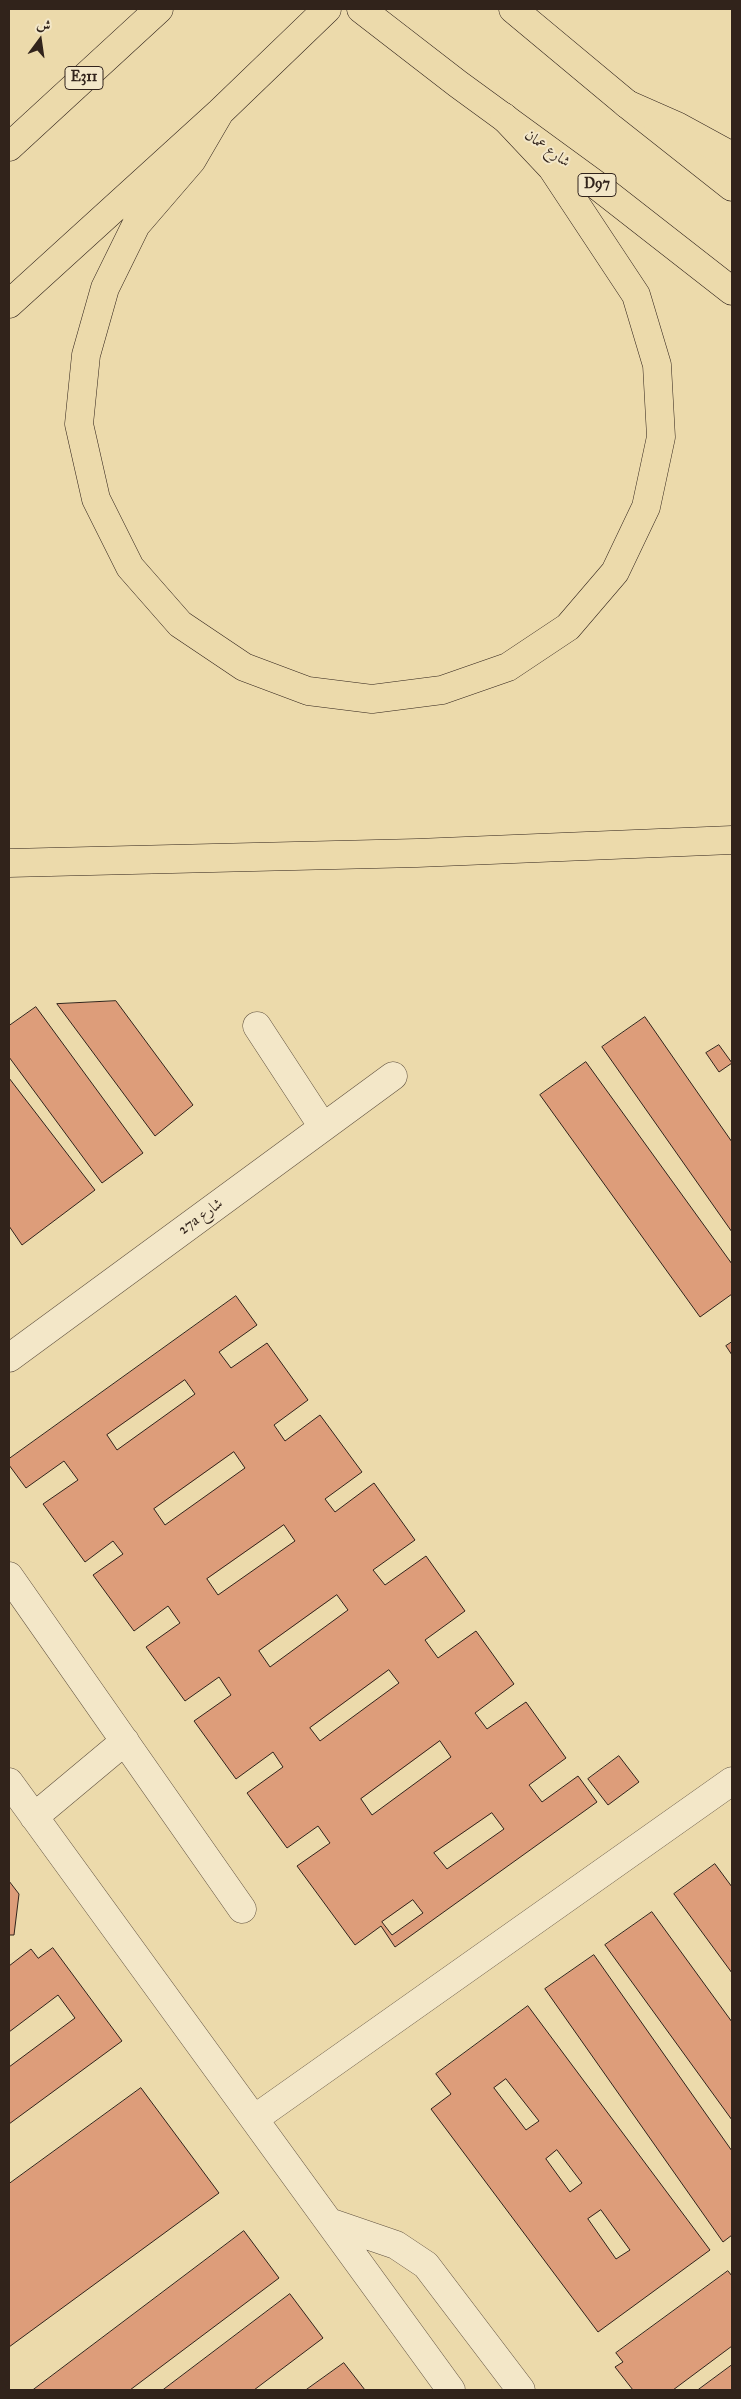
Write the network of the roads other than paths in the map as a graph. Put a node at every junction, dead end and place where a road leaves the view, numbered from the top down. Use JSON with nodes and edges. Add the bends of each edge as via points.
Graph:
{"nodes":[{"id":1,"x":159,"y":9,"type":"edge"},
{"id":2,"x":327,"y":9,"type":"edge"},
{"id":3,"x":361,"y":9,"type":"edge"},
{"id":4,"x":518,"y":13,"type":"edge"},
{"id":5,"x":627,"y":104,"type":"junction"},
{"id":6,"x":220,"y":112,"type":"junction"},
{"id":7,"x":504,"y":117,"type":"junction"},
{"id":8,"x":9,"y":147,"type":"edge"},
{"id":9,"x":732,"y":156,"type":"edge"},
{"id":10,"x":732,"y":187,"type":"edge"},
{"id":11,"x":732,"y":291,"type":"edge"},
{"id":12,"x":9,"y":304,"type":"edge"},
{"id":13,"x":732,"y":840,"type":"edge"},
{"id":14,"x":9,"y":863,"type":"edge"},
{"id":15,"x":257,"y":1026,"type":"dead end"},
{"id":16,"x":393,"y":1076,"type":"dead end"},
{"id":17,"x":323,"y":1127,"type":"junction"},
{"id":18,"x":9,"y":1358,"type":"edge"},
{"id":19,"x":9,"y":1576,"type":"edge"},
{"id":20,"x":125,"y":1741,"type":"junction"},
{"id":21,"x":732,"y":1781,"type":"edge"},
{"id":22,"x":9,"y":1782,"type":"edge"},
{"id":23,"x":34,"y":1817,"type":"junction"},
{"id":24,"x":242,"y":1908,"type":"dead end"},
{"id":25,"x":254,"y":2119,"type":"junction"},
{"id":26,"x":329,"y":2222,"type":"junction"},
{"id":27,"x":451,"y":2390,"type":"edge"},
{"id":28,"x":521,"y":2390,"type":"edge"}],
"edges":[{"from":1,"to":8,"type":"main road","number":"E311"},
{"from":2,"to":6,"type":"main road"},
{"from":3,"to":7,"type":"main road","name":"شارع عمان","number":"D97"},
{"from":4,"to":5,"type":"main road"},
{"from":5,"to":9,"type":"main road"},
{"from":5,"to":10,"type":"main road"},
{"from":6,"to":7,"type":"main road","via":[[192,160],[136,225],[105,288],[86,355],[79,424],[96,499],[130,567],[180,624],[244,668],[308,691],[372,700],[442,690],[508,667],[568,627],[615,572],[646,507],[661,437],[657,365],[636,295],[552,168]]},
{"from":6,"to":12,"type":"main road"},
{"from":7,"to":11,"type":"main road","name":"شارع عمان","number":"D97"},
{"from":13,"to":14,"type":"main road","via":[[417,853]]},
{"from":15,"to":17,"type":"street"},
{"from":16,"to":17,"type":"street","name":"27a شارع"},
{"from":17,"to":18,"type":"street","name":"27a شارع"},
{"from":19,"to":20,"type":"street"},
{"from":20,"to":23,"type":"street"},
{"from":20,"to":24,"type":"street"},
{"from":21,"to":25,"type":"street"},
{"from":22,"to":23,"type":"street"},
{"from":23,"to":25,"type":"street"},
{"from":25,"to":26,"type":"street"},
{"from":26,"to":27,"type":"street"},
{"from":26,"to":28,"type":"street","via":[[396,2245],[426,2265]]}]}
